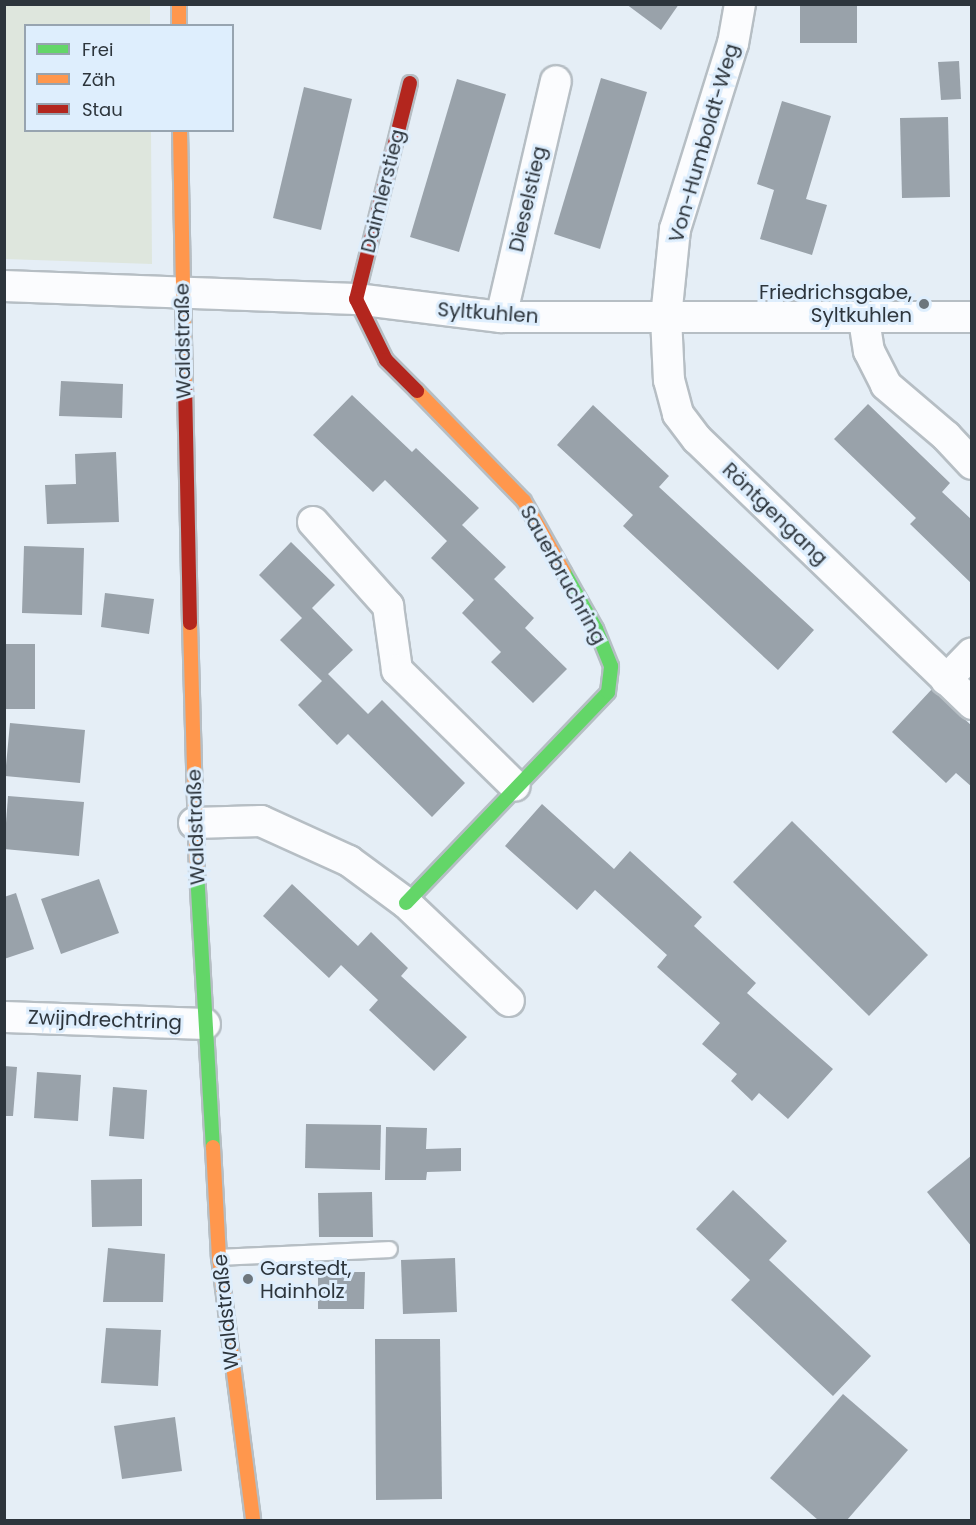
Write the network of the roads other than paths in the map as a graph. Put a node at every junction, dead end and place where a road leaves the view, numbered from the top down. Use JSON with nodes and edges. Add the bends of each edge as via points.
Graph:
{"nodes":[{"id":1,"x":179,"y":4,"type":"edge"},
{"id":2,"x":740,"y":4,"type":"edge"},
{"id":3,"x":179,"y":24,"type":"edge"},
{"id":4,"x":556,"y":81,"type":"dead end"},
{"id":5,"x":410,"y":83,"type":"dead end"},
{"id":6,"x":180,"y":132,"type":"edge"},
{"id":7,"x":4,"y":286,"type":"edge"},
{"id":8,"x":182,"y":293,"type":"junction"},
{"id":9,"x":356,"y":299,"type":"junction"},
{"id":10,"x":501,"y":317,"type":"junction"},
{"id":11,"x":666,"y":317,"type":"junction"},
{"id":12,"x":972,"y":317,"type":"edge"},
{"id":13,"x":864,"y":320,"type":"junction"},
{"id":14,"x":972,"y":464,"type":"edge"},
{"id":15,"x":313,"y":522,"type":"dead end"},
{"id":16,"x":972,"y":653,"type":"edge"},
{"id":17,"x":946,"y":680,"type":"junction"},
{"id":18,"x":972,"y":704,"type":"edge"},
{"id":19,"x":515,"y":786,"type":"junction"},
{"id":20,"x":195,"y":823,"type":"junction"},
{"id":21,"x":406,"y":903,"type":"junction"},
{"id":22,"x":509,"y":1001,"type":"dead end"},
{"id":23,"x":4,"y":1017,"type":"edge"},
{"id":24,"x":205,"y":1024,"type":"junction"},
{"id":25,"x":389,"y":1249,"type":"dead end"},
{"id":26,"x":219,"y":1257,"type":"junction"},
{"id":27,"x":253,"y":1521,"type":"edge"}],
"edges":[{"from":1,"to":3,"type":"street"},
{"from":2,"to":11,"type":"street","name":"Von-Humboldt-Weg","via":[[734,43],[675,229]]},
{"from":4,"to":10,"type":"street","name":"Dieselstieg"},
{"from":5,"to":9,"type":"street","name":"Daimlerstieg"},
{"from":6,"to":8,"type":"street","name":"Waldstraße"},
{"from":7,"to":8,"type":"street","name":"Syltkuhlen"},
{"from":8,"to":9,"type":"street","name":"Syltkuhlen"},
{"from":8,"to":20,"type":"street","name":"Waldstraße"},
{"from":9,"to":10,"type":"street","name":"Syltkuhlen"},
{"from":9,"to":19,"type":"street","name":"Sauerbruchring","via":[[386,360],[524,501],[596,629],[610,666],[608,692]]},
{"from":10,"to":11,"type":"street","name":"Syltkuhlen"},
{"from":11,"to":13,"type":"street","name":"Syltkuhlen"},
{"from":11,"to":17,"type":"street","name":"Röntgengang","via":[[669,380],[678,414],[697,439]]},
{"from":12,"to":13,"type":"street","name":"Syltkuhlen"},
{"from":13,"to":14,"type":"street","via":[[869,351],[886,384]]},
{"from":15,"to":19,"type":"street","via":[[388,606],[397,670]]},
{"from":16,"to":17,"type":"street"},
{"from":17,"to":18,"type":"street","name":"Röntgengang"},
{"from":19,"to":21,"type":"street","name":"Sauerbruchring"},
{"from":20,"to":21,"type":"street","via":[[261,821],[349,861]]},
{"from":20,"to":24,"type":"street","name":"Waldstraße"},
{"from":21,"to":22,"type":"street"},
{"from":23,"to":24,"type":"street","name":"Zwijndrechtring"},
{"from":24,"to":26,"type":"street","name":"Waldstraße"},
{"from":25,"to":26,"type":"lane"},
{"from":26,"to":27,"type":"street","name":"Waldstraße"}]}
